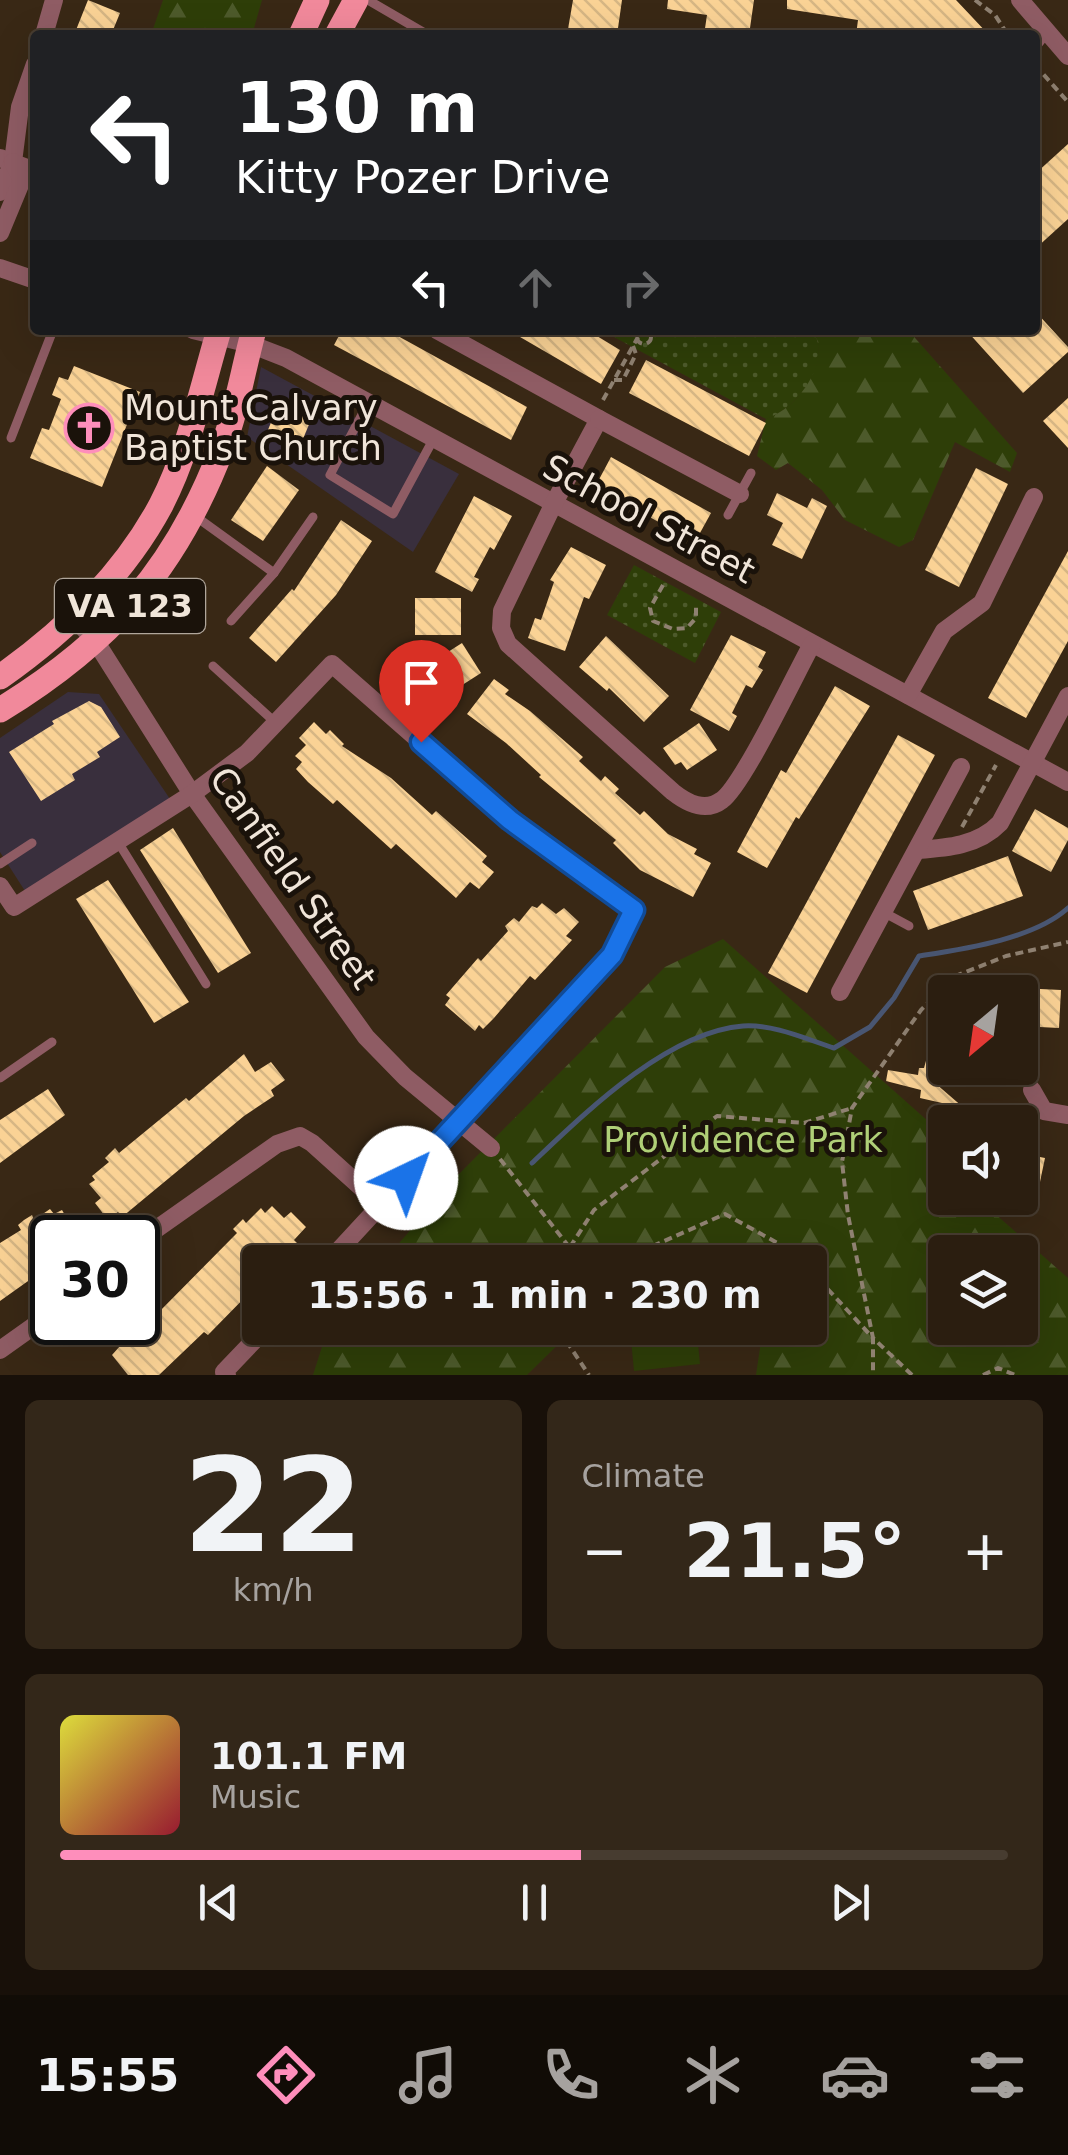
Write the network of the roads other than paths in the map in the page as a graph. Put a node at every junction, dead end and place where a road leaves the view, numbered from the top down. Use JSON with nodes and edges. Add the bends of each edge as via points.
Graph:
{"nodes":[{"id":1,"x":54,"y":0,"type":"edge"},
{"id":2,"x":317,"y":0,"type":"edge"},
{"id":3,"x":356,"y":0,"type":"edge"},
{"id":4,"x":368,"y":0,"type":"edge"},
{"id":5,"x":1020,"y":0,"type":"edge"},
{"id":6,"x":45,"y":30,"type":"edge"},
{"id":7,"x":303,"y":30,"type":"edge"},
{"id":8,"x":340,"y":30,"type":"edge"},
{"id":9,"x":419,"y":30,"type":"edge"},
{"id":10,"x":1048,"y":33,"type":"junction"},
{"id":11,"x":1040,"y":42,"type":"edge"},
{"id":12,"x":1068,"y":56,"type":"edge"},
{"id":13,"x":30,"y":78,"type":"edge"},
{"id":14,"x":6,"y":160,"type":"edge"},
{"id":15,"x":30,"y":168,"type":"edge"},
{"id":16,"x":0,"y":192,"type":"edge"},
{"id":17,"x":0,"y":233,"type":"edge"},
{"id":18,"x":0,"y":268,"type":"edge"},
{"id":19,"x":30,"y":278,"type":"edge"},
{"id":20,"x":51,"y":335,"type":"edge"},
{"id":21,"x":209,"y":335,"type":"edge"},
{"id":22,"x":447,"y":335,"type":"edge"},
{"id":23,"x":252,"y":337,"type":"edge"},
{"id":24,"x":369,"y":402,"type":"junction"},
{"id":25,"x":600,"y":412,"type":"junction"},
{"id":26,"x":11,"y":438,"type":"dead end"},
{"id":27,"x":434,"y":438,"type":"junction"},
{"id":28,"x":751,"y":473,"type":"dead end"},
{"id":29,"x":740,"y":494,"type":"junction"},
{"id":30,"x":1034,"y":497,"type":"dead end"},
{"id":31,"x":552,"y":505,"type":"junction"},
{"id":32,"x":193,"y":514,"type":"junction"},
{"id":33,"x":728,"y":516,"type":"dead end"},
{"id":34,"x":313,"y":517,"type":"dead end"},
{"id":35,"x":274,"y":573,"type":"junction"},
{"id":36,"x":75,"y":618,"type":"junction"},
{"id":37,"x":231,"y":621,"type":"dead end"},
{"id":38,"x":96,"y":642,"type":"junction"},
{"id":39,"x":812,"y":644,"type":"junction"},
{"id":40,"x":213,"y":666,"type":"dead end"},
{"id":41,"x":0,"y":676,"type":"edge"},
{"id":42,"x":908,"y":695,"type":"junction"},
{"id":43,"x":1068,"y":696,"type":"edge"},
{"id":44,"x":0,"y":710,"type":"edge"},
{"id":45,"x":277,"y":724,"type":"junction"},
{"id":46,"x":1032,"y":762,"type":"junction"},
{"id":47,"x":961,"y":767,"type":"dead end"},
{"id":48,"x":1068,"y":782,"type":"edge"},
{"id":49,"x":192,"y":794,"type":"junction"},
{"id":50,"x":117,"y":841,"type":"junction"},
{"id":51,"x":32,"y":843,"type":"dead end"},
{"id":52,"x":917,"y":850,"type":"junction"},
{"id":53,"x":0,"y":864,"type":"edge"},
{"id":54,"x":0,"y":886,"type":"edge"},
{"id":55,"x":883,"y":912,"type":"junction"},
{"id":56,"x":909,"y":926,"type":"dead end"},
{"id":57,"x":206,"y":984,"type":"dead end"},
{"id":58,"x":840,"y":992,"type":"dead end"},
{"id":59,"x":52,"y":1042,"type":"dead end"},
{"id":60,"x":0,"y":1078,"type":"edge"},
{"id":61,"x":1032,"y":1090,"type":"dead end"},
{"id":62,"x":1068,"y":1115,"type":"edge"},
{"id":63,"x":458,"y":1123,"type":"junction"},
{"id":64,"x":490,"y":1148,"type":"road end"},
{"id":65,"x":382,"y":1206,"type":"junction"},
{"id":66,"x":160,"y":1227,"type":"edge"},
{"id":67,"x":344,"y":1245,"type":"edge"},
{"id":68,"x":30,"y":1329,"type":"edge"},
{"id":69,"x":250,"y":1345,"type":"edge"},
{"id":70,"x":0,"y":1350,"type":"edge"},
{"id":71,"x":227,"y":1375,"type":"edge"}],
"edges":[{"from":1,"to":6,"type":"street"},
{"from":2,"to":7,"type":"main road"},
{"from":3,"to":8,"type":"main road"},
{"from":4,"to":9,"type":"lane"},
{"from":5,"to":10,"type":"street"},
{"from":10,"to":11,"type":"lane"},
{"from":10,"to":12,"type":"street"},
{"from":13,"to":14,"type":"street"},
{"from":14,"to":15,"type":"street"},
{"from":14,"to":16,"type":"street"},
{"from":14,"to":17,"type":"street","via":[[22,180]]},
{"from":18,"to":19,"type":"street"},
{"from":20,"to":26,"type":"lane"},
{"from":21,"to":36,"type":"main road","number":"VA 123","via":[[180,460],[161,505]]},
{"from":22,"to":25,"type":"street"},
{"from":23,"to":24,"type":"street","name":"School Street"},
{"from":23,"to":32,"type":"main road","number":"VA 123","via":[[223,446]]},
{"from":24,"to":27,"type":"street","name":"School Street"},
{"from":24,"to":27,"type":"lane","via":[[330,474],[392,514]]},
{"from":25,"to":29,"type":"street"},
{"from":25,"to":31,"type":"street"},
{"from":27,"to":31,"type":"street","name":"School Street"},
{"from":28,"to":29,"type":"lane"},
{"from":29,"to":33,"type":"lane"},
{"from":30,"to":42,"type":"street","via":[[982,603],[944,631]]},
{"from":31,"to":39,"type":"street","name":"School Street"},
{"from":31,"to":39,"type":"street","via":[[502,612],[508,644],[688,804],[708,806],[732,789]]},
{"from":32,"to":35,"type":"lane"},
{"from":32,"to":38,"type":"main road","number":"VA 123","via":[[150,584]]},
{"from":34,"to":35,"type":"lane"},
{"from":35,"to":37,"type":"lane"},
{"from":36,"to":38,"type":"street","name":"Canfield Street"},
{"from":36,"to":41,"type":"main road","number":"VA 123"},
{"from":38,"to":44,"type":"main road","number":"VA 123"},
{"from":38,"to":49,"type":"street","name":"Canfield Street"},
{"from":39,"to":42,"type":"street","name":"School Street"},
{"from":40,"to":45,"type":"lane"},
{"from":42,"to":46,"type":"street","name":"School Street"},
{"from":43,"to":46,"type":"street"},
{"from":45,"to":49,"type":"street"},
{"from":45,"to":63,"type":"street","via":[[332,664],[510,820],[634,910],[612,955]]},
{"from":46,"to":48,"type":"street","name":"School Street"},
{"from":46,"to":52,"type":"street","via":[[990,834],[950,848]]},
{"from":47,"to":52,"type":"street"},
{"from":49,"to":50,"type":"street"},
{"from":49,"to":63,"type":"street","name":"Canfield Street","via":[[366,1037]]},
{"from":50,"to":54,"type":"street","via":[[14,907]]},
{"from":50,"to":57,"type":"lane"},
{"from":51,"to":53,"type":"lane"},
{"from":52,"to":55,"type":"street"},
{"from":55,"to":56,"type":"lane"},
{"from":55,"to":58,"type":"street"},
{"from":59,"to":60,"type":"lane"},
{"from":61,"to":62,"type":"street","via":[[1044,1111]]},
{"from":63,"to":64,"type":"street","name":"Canfield Street"},
{"from":63,"to":65,"type":"street"},
{"from":65,"to":66,"type":"street","via":[[300,1136],[278,1144]]},
{"from":65,"to":67,"type":"street"},
{"from":68,"to":70,"type":"street"},
{"from":69,"to":71,"type":"street"}]}
